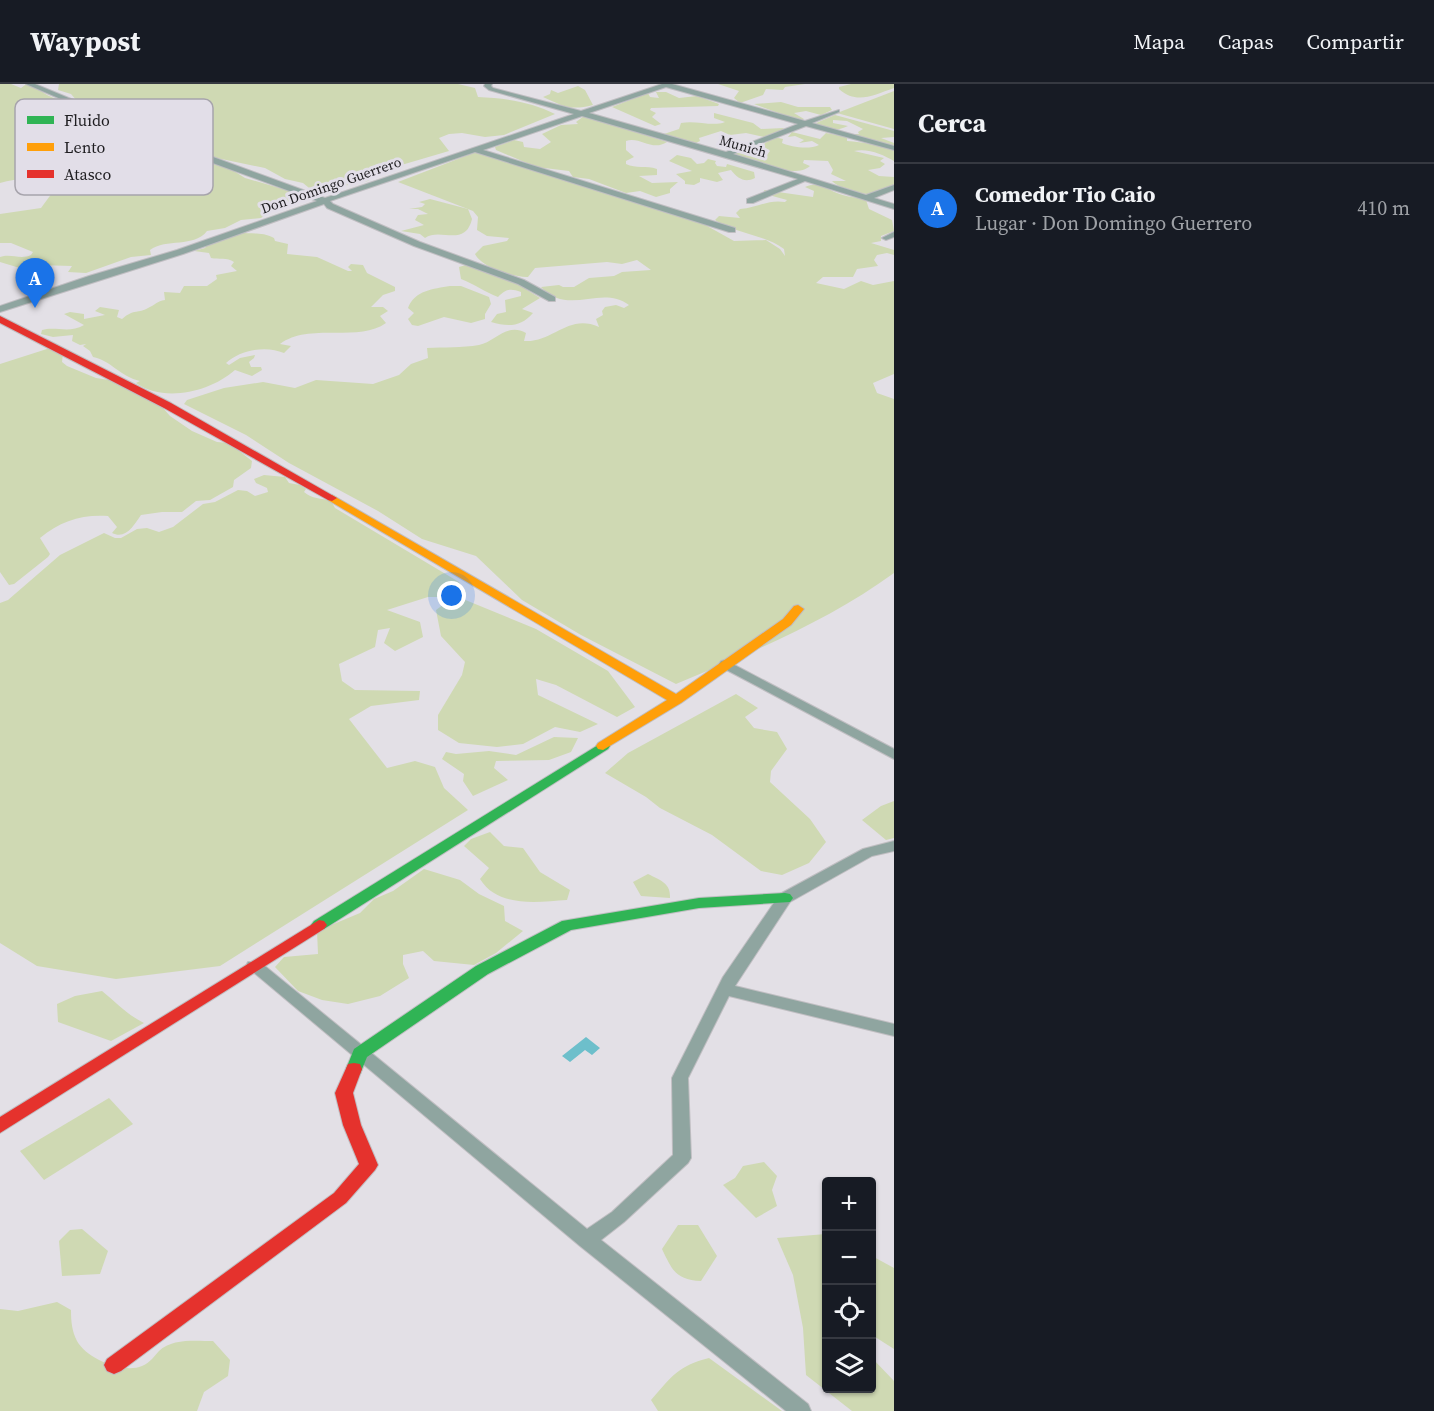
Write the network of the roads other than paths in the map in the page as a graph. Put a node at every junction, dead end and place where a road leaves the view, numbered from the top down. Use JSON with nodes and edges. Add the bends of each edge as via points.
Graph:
{"nodes":[{"id":1,"x":29,"y":84,"type":"edge"},
{"id":2,"x":489,"y":84,"type":"edge"},
{"id":3,"x":644,"y":84,"type":"edge"},
{"id":4,"x":664,"y":86,"type":"edge"},
{"id":5,"x":65,"y":99,"type":"edge"},
{"id":6,"x":837,"y":111,"type":"dead end"},
{"id":7,"x":583,"y":113,"type":"junction"},
{"id":8,"x":804,"y":123,"type":"junction"},
{"id":9,"x":894,"y":148,"type":"edge"},
{"id":10,"x":476,"y":150,"type":"junction"},
{"id":11,"x":725,"y":155,"type":"junction"},
{"id":12,"x":213,"y":160,"type":"edge"},
{"id":13,"x":806,"y":178,"type":"junction"},
{"id":14,"x":894,"y":187,"type":"edge"},
{"id":15,"x":867,"y":198,"type":"junction"},
{"id":16,"x":326,"y":201,"type":"junction"},
{"id":17,"x":750,"y":201,"type":"dead end"},
{"id":18,"x":894,"y":207,"type":"edge"},
{"id":19,"x":732,"y":230,"type":"dead end"},
{"id":20,"x":552,"y":299,"type":"dead end"},
{"id":21,"x":0,"y":309,"type":"edge"},
{"id":22,"x":0,"y":319,"type":"edge"},
{"id":23,"x":798,"y":609,"type":"dead end"},
{"id":24,"x":725,"y":664,"type":"junction"},
{"id":25,"x":676,"y":700,"type":"junction"},
{"id":26,"x":894,"y":755,"type":"edge"},
{"id":27,"x":894,"y":846,"type":"edge"},
{"id":28,"x":785,"y":898,"type":"junction"},
{"id":29,"x":254,"y":966,"type":"junction"},
{"id":30,"x":725,"y":989,"type":"junction"},
{"id":31,"x":894,"y":1029,"type":"edge"},
{"id":32,"x":360,"y":1053,"type":"junction"},
{"id":33,"x":0,"y":1126,"type":"edge"},
{"id":34,"x":587,"y":1240,"type":"junction"},
{"id":35,"x":114,"y":1365,"type":"dead end"},
{"id":36,"x":801,"y":1411,"type":"edge"}],
"edges":[{"from":1,"to":5,"type":"street"},
{"from":2,"to":7,"type":"street","name":"Munich","via":[[491,89]]},
{"from":3,"to":4,"type":"street"},
{"from":4,"to":7,"type":"street","name":"Don Domingo Guerrero"},
{"from":4,"to":8,"type":"street"},
{"from":6,"to":8,"type":"street"},
{"from":7,"to":10,"type":"street","name":"Don Domingo Guerrero"},
{"from":7,"to":11,"type":"street","name":"Munich"},
{"from":8,"to":9,"type":"street"},
{"from":8,"to":11,"type":"street"},
{"from":10,"to":16,"type":"street","name":"Don Domingo Guerrero"},
{"from":10,"to":19,"type":"street"},
{"from":11,"to":13,"type":"street","name":"Munich"},
{"from":12,"to":16,"type":"street"},
{"from":13,"to":15,"type":"street","name":"Munich"},
{"from":13,"to":17,"type":"street"},
{"from":14,"to":15,"type":"street"},
{"from":15,"to":18,"type":"street","name":"Munich"},
{"from":16,"to":20,"type":"street","via":[[366,222],[521,282]]},
{"from":16,"to":21,"type":"street","name":"Don Domingo Guerrero"},
{"from":22,"to":25,"type":"street","via":[[221,433]]},
{"from":23,"to":24,"type":"street","via":[[787,622]]},
{"from":24,"to":25,"type":"street"},
{"from":24,"to":26,"type":"street"},
{"from":25,"to":29,"type":"street"},
{"from":27,"to":28,"type":"street","via":[[868,852]]},
{"from":28,"to":30,"type":"street"},
{"from":28,"to":32,"type":"street","via":[[699,903],[567,925],[482,970]]},
{"from":29,"to":32,"type":"street"},
{"from":29,"to":33,"type":"street"},
{"from":30,"to":31,"type":"street"},
{"from":30,"to":34,"type":"street","via":[[680,1078],[682,1158]]},
{"from":32,"to":34,"type":"street"},
{"from":32,"to":35,"type":"street","via":[[344,1093],[369,1166],[340,1198]]},
{"from":34,"to":36,"type":"street"}]}
